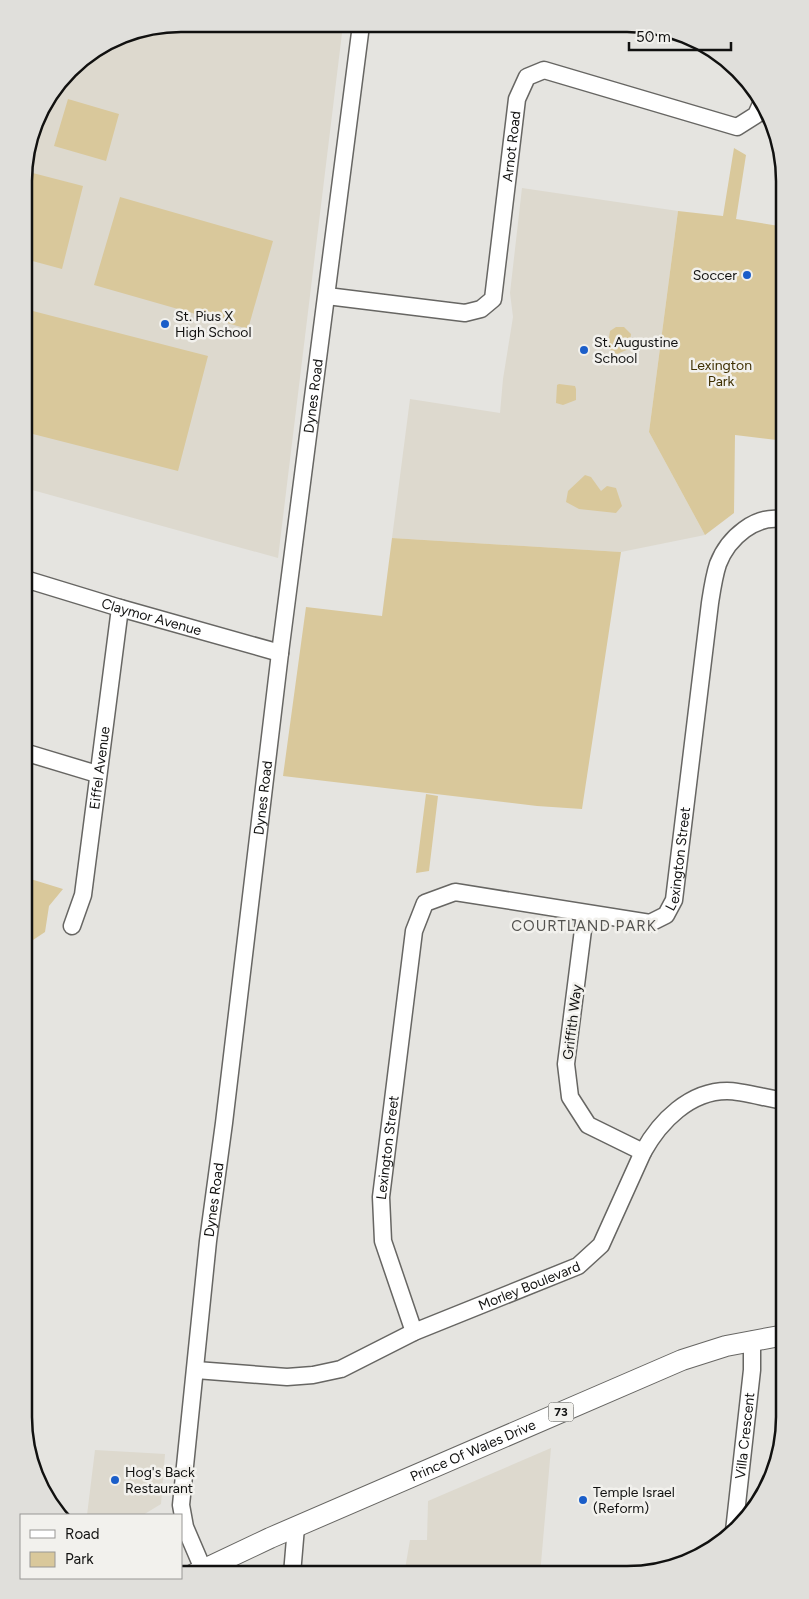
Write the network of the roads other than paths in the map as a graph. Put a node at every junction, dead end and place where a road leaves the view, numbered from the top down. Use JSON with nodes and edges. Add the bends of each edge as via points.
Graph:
{"nodes":[{"id":1,"x":360,"y":33,"type":"edge"},
{"id":2,"x":758,"y":111,"type":"edge"},
{"id":3,"x":327,"y":296,"type":"junction"},
{"id":4,"x":776,"y":520,"type":"edge"},
{"id":5,"x":33,"y":581,"type":"edge"},
{"id":6,"x":120,"y":608,"type":"junction"},
{"id":7,"x":280,"y":652,"type":"junction"},
{"id":8,"x":33,"y":755,"type":"edge"},
{"id":9,"x":97,"y":774,"type":"junction"},
{"id":10,"x":585,"y":914,"type":"junction"},
{"id":11,"x":72,"y":926,"type":"dead end"},
{"id":12,"x":776,"y":1100,"type":"edge"},
{"id":13,"x":643,"y":1152,"type":"junction"},
{"id":14,"x":414,"y":1332,"type":"junction"},
{"id":15,"x":776,"y":1336,"type":"edge"},
{"id":16,"x":752,"y":1340,"type":"junction"},
{"id":17,"x":196,"y":1370,"type":"junction"},
{"id":18,"x":735,"y":1520,"type":"edge"},
{"id":19,"x":296,"y":1527,"type":"junction"},
{"id":20,"x":197,"y":1566,"type":"edge"},
{"id":21,"x":212,"y":1566,"type":"edge"},
{"id":22,"x":293,"y":1566,"type":"edge"}],
"edges":[{"from":1,"to":3,"type":"street","name":"Dynes Road"},
{"from":2,"to":3,"type":"street","name":"Arnot Road","via":[[756,116],[737,127],[544,70],[527,77],[517,99],[493,299],[481,309],[466,313]]},
{"from":3,"to":7,"type":"street","name":"Dynes Road"},
{"from":4,"to":10,"type":"street","name":"Lexington Street","via":[[750,526],[729,543],[717,565],[674,900],[666,915],[650,923]]},
{"from":5,"to":6,"type":"street","name":"Claymor Avenue"},
{"from":6,"to":7,"type":"street","name":"Claymor Avenue"},
{"from":6,"to":9,"type":"street","name":"Eiffel Avenue"},
{"from":7,"to":17,"type":"street","name":"Dynes Road","via":[[208,1241]]},
{"from":8,"to":9,"type":"street"},
{"from":9,"to":11,"type":"street","name":"Eiffel Avenue","via":[[83,895]]},
{"from":10,"to":13,"type":"street","name":"Griffith Way","via":[[566,1064],[570,1097],[588,1125]]},
{"from":10,"to":14,"type":"street","name":"Lexington Street","via":[[455,892],[425,902],[414,931],[381,1197],[383,1241]]},
{"from":12,"to":13,"type":"street","name":"Morley Boulevard","via":[[727,1091],[696,1097],[670,1116]]},
{"from":13,"to":14,"type":"street","name":"Morley Boulevard","via":[[600,1245],[578,1266]]},
{"from":14,"to":17,"type":"street","name":"Morley Boulevard","via":[[340,1369],[314,1376]]},
{"from":15,"to":16,"type":"main road","name":"Prince Of Wales Drive","number":"73"},
{"from":16,"to":18,"type":"street","name":"Villa Crescent","via":[[751,1381]]},
{"from":16,"to":19,"type":"main road","name":"Prince Of Wales Drive","number":"73","via":[[682,1360]]},
{"from":17,"to":20,"type":"street","name":"Dynes Road","via":[[181,1505]]},
{"from":19,"to":21,"type":"main road","name":"Prince Of Wales Drive","number":"73"},
{"from":19,"to":22,"type":"street"}]}
